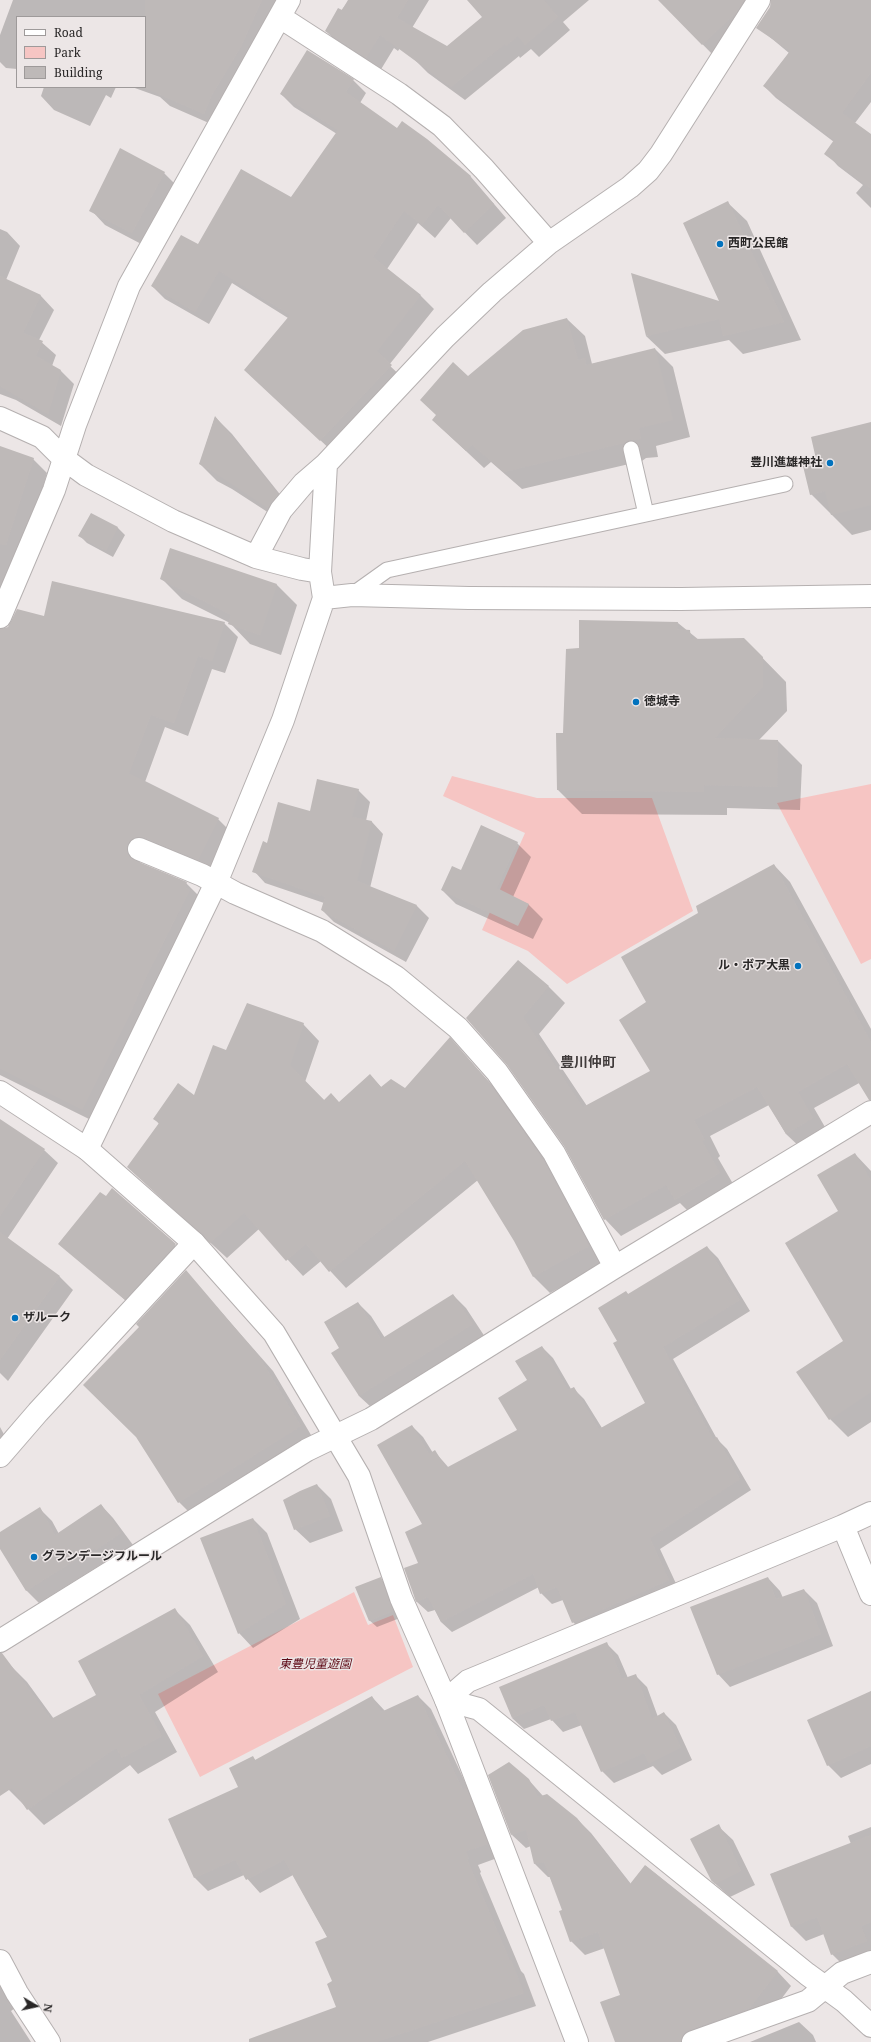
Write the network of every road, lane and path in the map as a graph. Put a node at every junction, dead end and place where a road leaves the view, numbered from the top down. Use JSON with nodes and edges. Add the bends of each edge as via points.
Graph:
{"nodes":[{"id":1,"x":759,"y":0,"type":"edge"},
{"id":2,"x":284,"y":9,"type":"edge"},
{"id":3,"x":548,"y":243,"type":"junction"},
{"id":4,"x":0,"y":418,"type":"edge"},
{"id":5,"x":631,"y":449,"type":"dead end"},
{"id":6,"x":63,"y":458,"type":"junction"},
{"id":7,"x":326,"y":464,"type":"junction"},
{"id":8,"x":785,"y":484,"type":"dead end"},
{"id":9,"x":646,"y":514,"type":"junction"},
{"id":10,"x":256,"y":557,"type":"junction"},
{"id":11,"x":320,"y":572,"type":"junction"},
{"id":12,"x":352,"y":595,"type":"junction"},
{"id":13,"x":871,"y":596,"type":"edge"},
{"id":14,"x":324,"y":598,"type":"junction"},
{"id":15,"x":0,"y":617,"type":"edge"},
{"id":16,"x":139,"y":849,"type":"dead end"},
{"id":17,"x":216,"y":883,"type":"junction"},
{"id":18,"x":0,"y":1092,"type":"edge"},
{"id":19,"x":871,"y":1112,"type":"edge"},
{"id":20,"x":87,"y":1149,"type":"junction"},
{"id":21,"x":194,"y":1243,"type":"junction"},
{"id":22,"x":615,"y":1267,"type":"junction"},
{"id":23,"x":336,"y":1437,"type":"junction"},
{"id":24,"x":0,"y":1456,"type":"edge"},
{"id":25,"x":871,"y":1513,"type":"edge"},
{"id":26,"x":842,"y":1526,"type":"junction"},
{"id":27,"x":871,"y":1594,"type":"edge"},
{"id":28,"x":1,"y":1638,"type":"edge"},
{"id":29,"x":446,"y":1700,"type":"junction"},
{"id":30,"x":0,"y":1961,"type":"edge"},
{"id":31,"x":871,"y":1962,"type":"edge"},
{"id":32,"x":825,"y":1987,"type":"junction"},
{"id":33,"x":871,"y":2026,"type":"edge"},
{"id":34,"x":49,"y":2042,"type":"edge"},
{"id":35,"x":577,"y":2042,"type":"edge"},
{"id":36,"x":692,"y":2042,"type":"edge"}],
"edges":[{"from":1,"to":3,"type":"street","via":[[648,171],[630,187]]},
{"from":2,"to":3,"type":"street","via":[[442,126],[484,169]]},
{"from":2,"to":6,"type":"street","via":[[129,286]]},
{"from":3,"to":7,"type":"street","via":[[445,337]]},
{"from":4,"to":6,"type":"street","via":[[42,437]]},
{"from":5,"to":9,"type":"lane"},
{"from":6,"to":10,"type":"street","via":[[86,475],[173,521]]},
{"from":6,"to":15,"type":"street","via":[[54,490]]},
{"from":7,"to":10,"type":"street","via":[[304,482],[281,510]]},
{"from":7,"to":11,"type":"street"},
{"from":8,"to":9,"type":"lane"},
{"from":9,"to":12,"type":"lane","via":[[387,570]]},
{"from":10,"to":11,"type":"street"},
{"from":11,"to":14,"type":"street"},
{"from":12,"to":13,"type":"street","via":[[681,599]]},
{"from":12,"to":14,"type":"street"},
{"from":14,"to":17,"type":"street","via":[[283,720]]},
{"from":16,"to":17,"type":"street"},
{"from":17,"to":20,"type":"street"},
{"from":17,"to":22,"type":"street","via":[[322,931],[396,976],[458,1028],[497,1072],[554,1153]]},
{"from":18,"to":20,"type":"street"},
{"from":19,"to":22,"type":"street"},
{"from":20,"to":21,"type":"street"},
{"from":21,"to":23,"type":"street","via":[[274,1333]]},
{"from":21,"to":24,"type":"street"},
{"from":22,"to":23,"type":"street","via":[[371,1419]]},
{"from":23,"to":28,"type":"street","via":[[307,1450]]},
{"from":23,"to":29,"type":"street","via":[[359,1476],[401,1598]]},
{"from":25,"to":26,"type":"street"},
{"from":26,"to":27,"type":"street"},
{"from":26,"to":29,"type":"street","via":[[468,1681]]},
{"from":29,"to":32,"type":"street","via":[[479,1709]]},
{"from":29,"to":35,"type":"street"},
{"from":30,"to":34,"type":"street","via":[[17,1993]]},
{"from":31,"to":32,"type":"street","via":[[842,1972]]},
{"from":32,"to":33,"type":"street"},
{"from":32,"to":36,"type":"street","via":[[808,2001]]}]}
